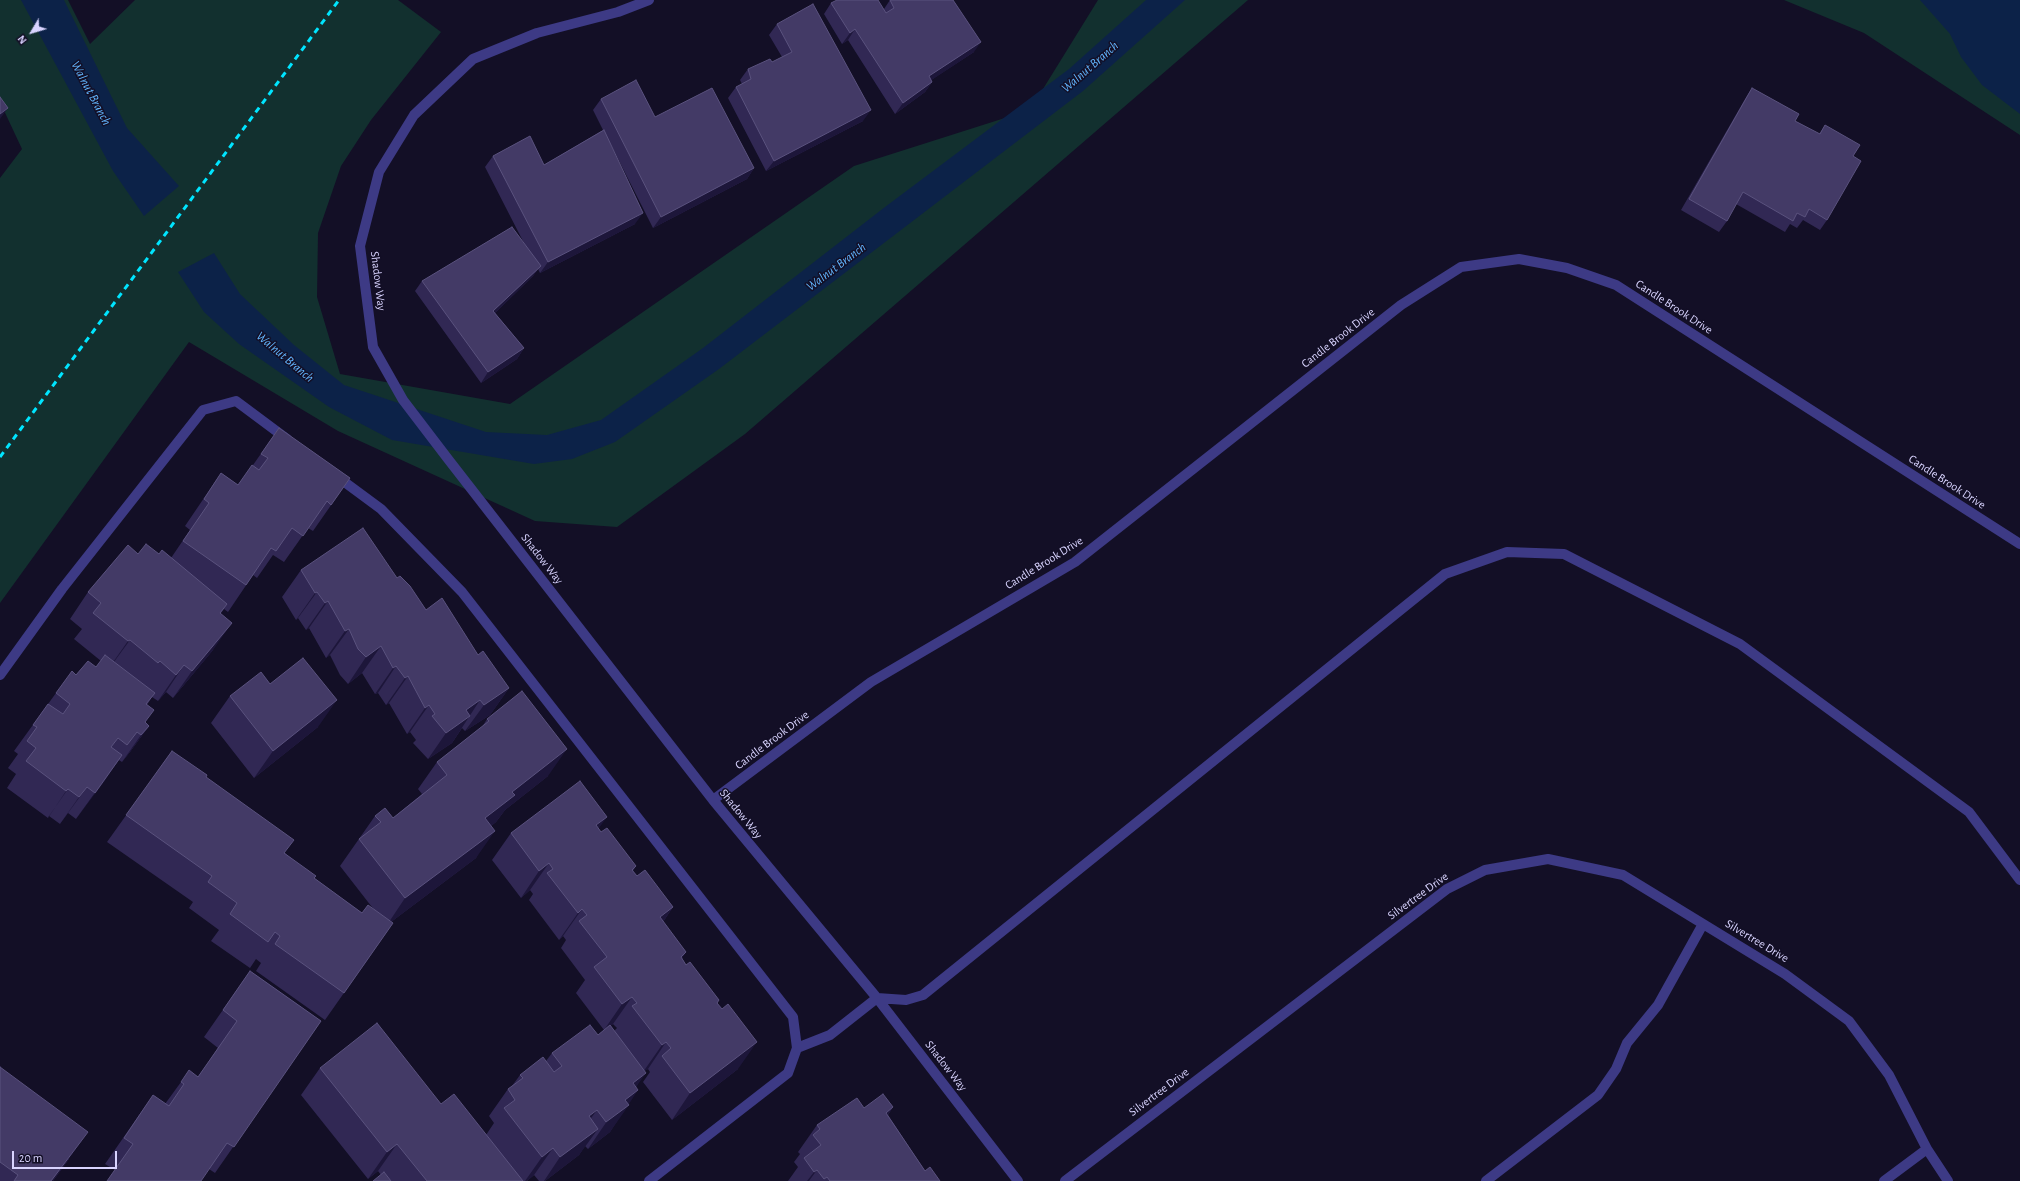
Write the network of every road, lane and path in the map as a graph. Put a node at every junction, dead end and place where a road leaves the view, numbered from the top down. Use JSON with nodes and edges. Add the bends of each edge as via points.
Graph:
{"nodes":[{"id":1,"x":649,"y":0,"type":"edge"},
{"id":2,"x":293,"y":444,"type":"edge"},
{"id":3,"x":324,"y":467,"type":"edge"},
{"id":4,"x":2020,"y":544,"type":"edge"},
{"id":5,"x":0,"y":675,"type":"edge"},
{"id":6,"x":713,"y":800,"type":"junction"},
{"id":7,"x":2020,"y":880,"type":"edge"},
{"id":8,"x":1703,"y":924,"type":"junction"},
{"id":9,"x":877,"y":998,"type":"junction"},
{"id":10,"x":797,"y":1048,"type":"junction"},
{"id":11,"x":1927,"y":1149,"type":"junction"},
{"id":12,"x":649,"y":1181,"type":"edge"},
{"id":13,"x":1018,"y":1181,"type":"edge"},
{"id":14,"x":1065,"y":1181,"type":"edge"},
{"id":15,"x":1486,"y":1181,"type":"edge"},
{"id":16,"x":1884,"y":1181,"type":"edge"},
{"id":17,"x":1948,"y":1181,"type":"edge"}],
"edges":[{"from":1,"to":6,"type":"street","name":"Shadow Way","via":[[618,12],[537,33],[472,59],[414,116],[379,172],[360,246],[373,347],[403,400]]},
{"from":2,"to":5,"type":"street","via":[[236,401],[203,410],[67,582]]},
{"from":3,"to":10,"type":"street","via":[[381,510],[462,592],[793,1017]]},
{"from":4,"to":6,"type":"street","name":"Candle Brook Drive","via":[[1616,285],[1567,268],[1519,259],[1461,268],[1400,305],[1075,562],[871,682]]},
{"from":6,"to":9,"type":"street","name":"Shadow Way"},
{"from":7,"to":9,"type":"street","via":[[1969,812],[1740,644],[1564,554],[1507,552],[1446,574],[923,995],[906,1000]]},
{"from":8,"to":11,"type":"street","name":"Silvertree Drive","via":[[1786,974],[1849,1021],[1889,1075]]},
{"from":8,"to":14,"type":"street","name":"Silvertree Drive","via":[[1623,875],[1548,859],[1485,870],[1447,889]]},
{"from":8,"to":15,"type":"street","via":[[1658,1005],[1627,1043],[1616,1069],[1598,1095]]},
{"from":9,"to":10,"type":"street","via":[[830,1035]]},
{"from":9,"to":13,"type":"street","name":"Shadow Way"},
{"from":10,"to":12,"type":"street","via":[[788,1073]]},
{"from":11,"to":16,"type":"street"},
{"from":11,"to":17,"type":"street","name":"Silvertree Drive"}]}
